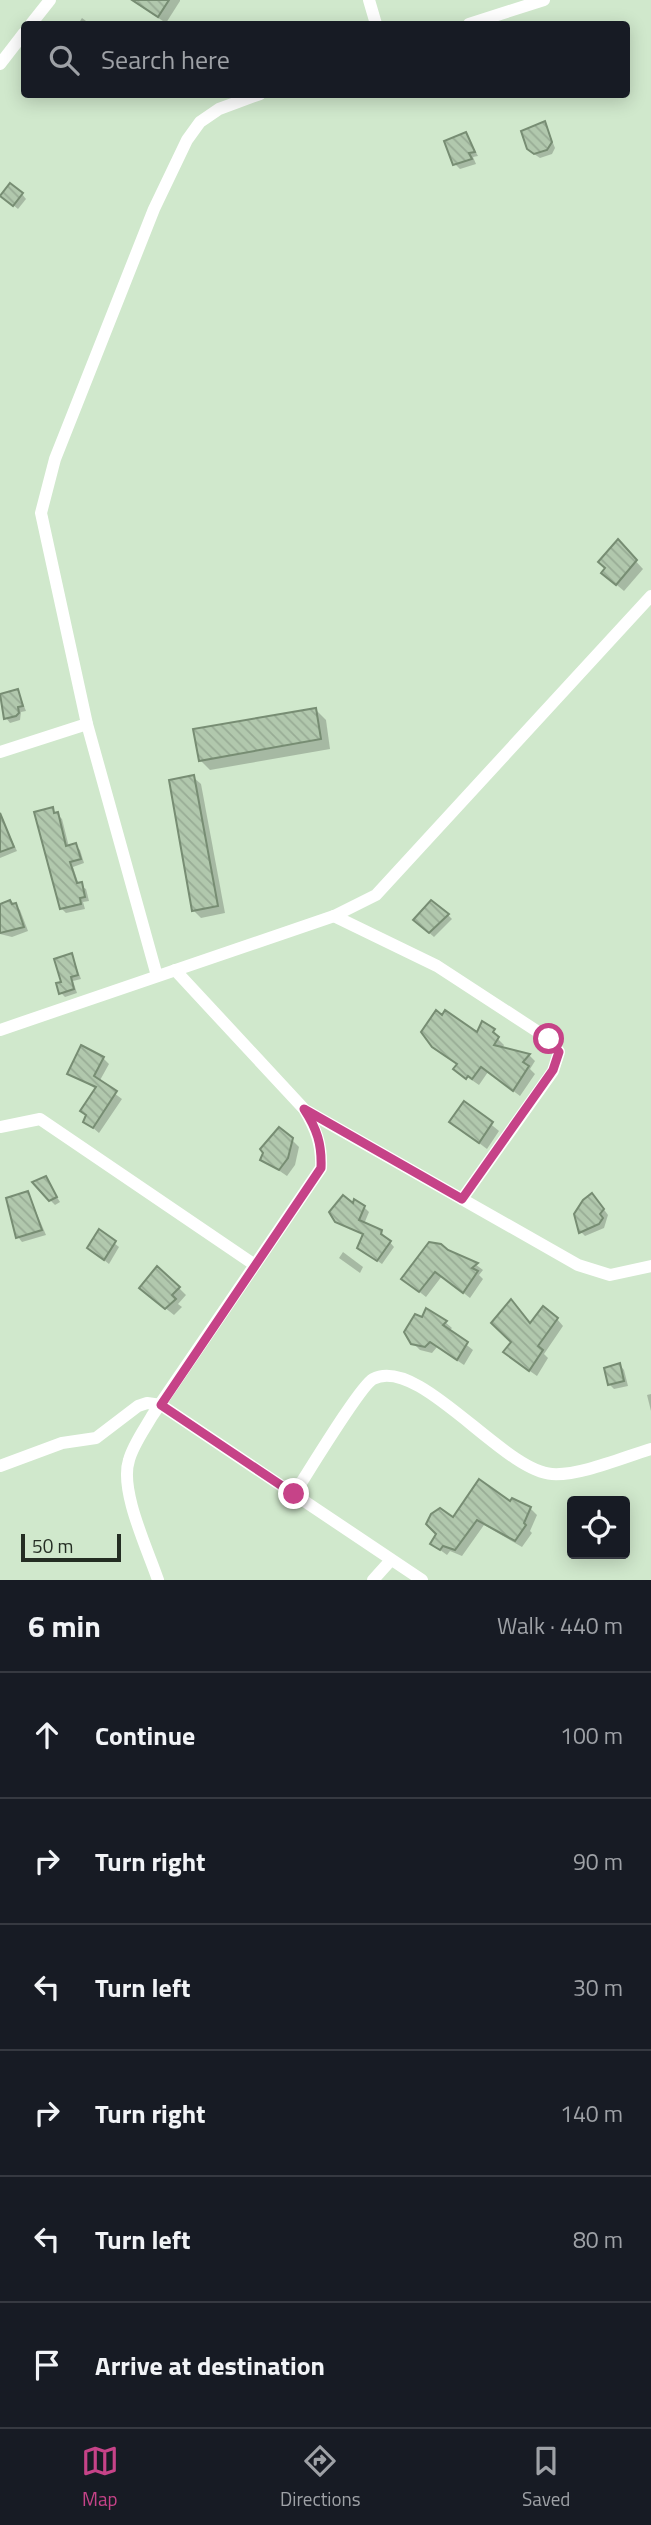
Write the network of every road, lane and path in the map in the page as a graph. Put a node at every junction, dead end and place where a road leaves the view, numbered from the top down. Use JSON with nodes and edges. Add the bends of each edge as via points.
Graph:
{"nodes":[{"id":1,"x":50,"y":0,"type":"edge"},
{"id":2,"x":369,"y":0,"type":"edge"},
{"id":3,"x":544,"y":0,"type":"edge"},
{"id":4,"x":33,"y":21,"type":"edge"},
{"id":5,"x":375,"y":21,"type":"edge"},
{"id":6,"x":478,"y":21,"type":"edge"},
{"id":7,"x":21,"y":37,"type":"edge"},
{"id":8,"x":1,"y":62,"type":"edge"},
{"id":9,"x":249,"y":98,"type":"edge"},
{"id":10,"x":651,"y":596,"type":"edge"},
{"id":11,"x":87,"y":724,"type":"junction"},
{"id":12,"x":0,"y":752,"type":"edge"},
{"id":13,"x":334,"y":916,"type":"junction"},
{"id":14,"x":175,"y":970,"type":"junction"},
{"id":15,"x":158,"y":976,"type":"junction"},
{"id":16,"x":0,"y":1030,"type":"edge"},
{"id":17,"x":304,"y":1109,"type":"junction"},
{"id":18,"x":0,"y":1127,"type":"edge"},
{"id":19,"x":462,"y":1199,"type":"junction"},
{"id":20,"x":255,"y":1265,"type":"junction"},
{"id":21,"x":651,"y":1266,"type":"edge"},
{"id":22,"x":161,"y":1405,"type":"junction"},
{"id":23,"x":651,"y":1449,"type":"edge"},
{"id":24,"x":0,"y":1466,"type":"edge"},
{"id":25,"x":294,"y":1494,"type":"junction"},
{"id":26,"x":391,"y":1560,"type":"junction"},
{"id":27,"x":159,"y":1580,"type":"edge"},
{"id":28,"x":373,"y":1580,"type":"edge"},
{"id":29,"x":422,"y":1580,"type":"edge"}],
"edges":[{"from":1,"to":4,"type":"street"},
{"from":2,"to":5,"type":"street"},
{"from":3,"to":6,"type":"street"},
{"from":7,"to":8,"type":"street"},
{"from":9,"to":11,"type":"street","via":[[219,109],[200,122],[187,140],[154,209],[54,459],[41,513]]},
{"from":10,"to":13,"type":"street","via":[[376,895]]},
{"from":11,"to":12,"type":"street"},
{"from":11,"to":15,"type":"street"},
{"from":13,"to":14,"type":"street"},
{"from":13,"to":19,"type":"street","via":[[437,965],[549,1039],[559,1052],[553,1070]]},
{"from":14,"to":15,"type":"street"},
{"from":14,"to":17,"type":"street"},
{"from":15,"to":16,"type":"street"},
{"from":17,"to":19,"type":"street"},
{"from":17,"to":20,"type":"street","via":[[322,1148],[321,1168]]},
{"from":18,"to":20,"type":"street","via":[[40,1119]]},
{"from":19,"to":21,"type":"street","via":[[578,1265],[610,1275]]},
{"from":20,"to":22,"type":"street"},
{"from":22,"to":24,"type":"street","via":[[138,1406],[96,1438],[62,1444]]},
{"from":22,"to":25,"type":"street"},
{"from":22,"to":27,"type":"street","via":[[128,1460],[126,1476]]},
{"from":23,"to":25,"type":"street","via":[[552,1474],[515,1457],[417,1384],[388,1376],[372,1380],[365,1388]]},
{"from":25,"to":26,"type":"street"},
{"from":26,"to":28,"type":"street"},
{"from":26,"to":29,"type":"street"}]}
